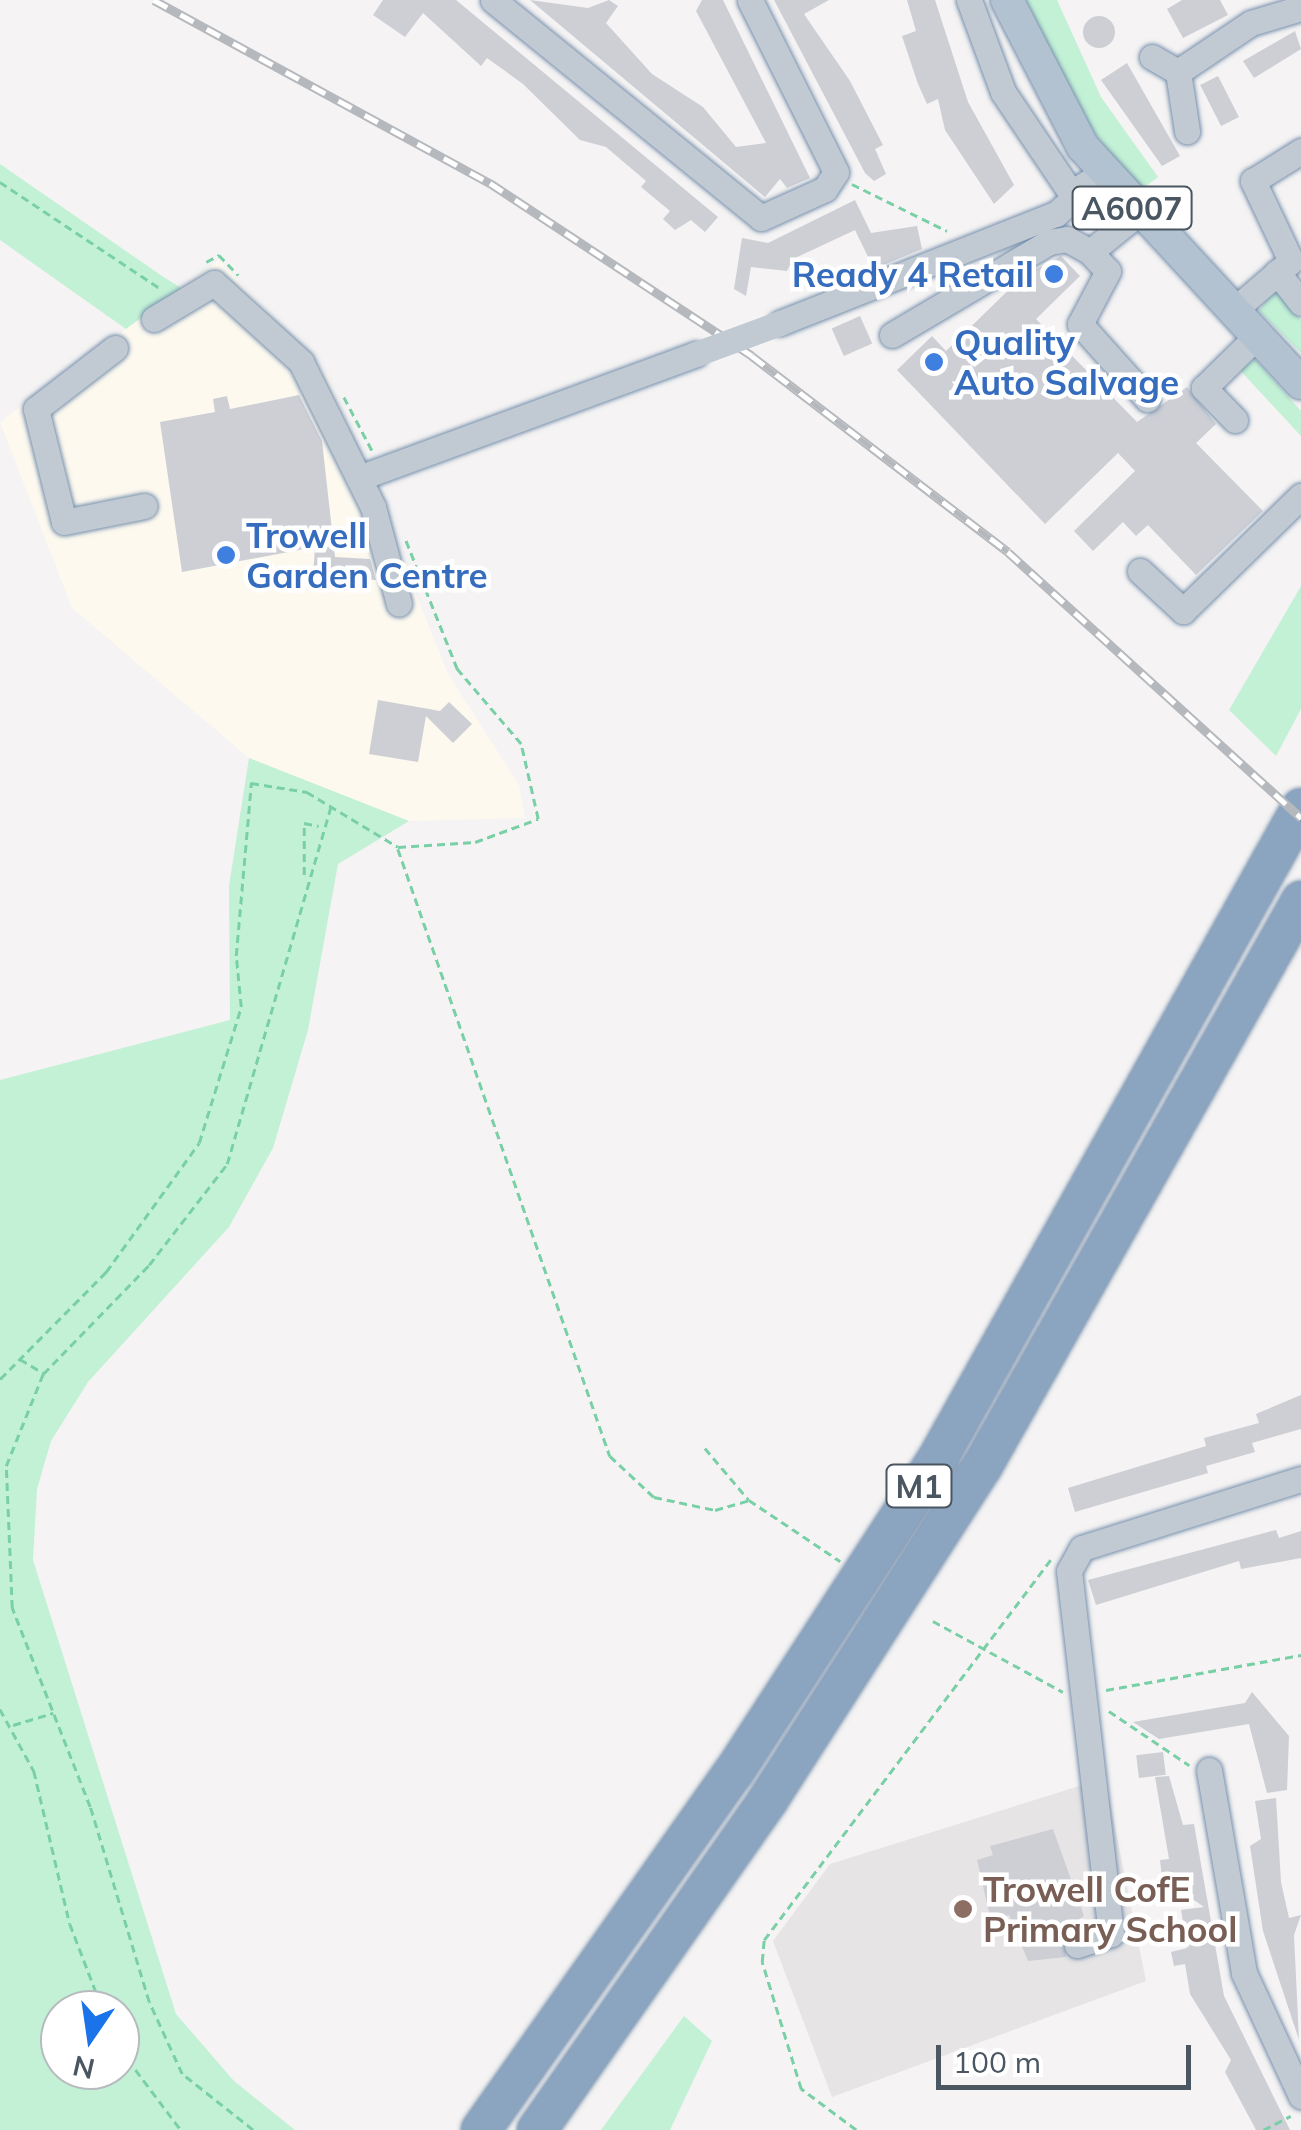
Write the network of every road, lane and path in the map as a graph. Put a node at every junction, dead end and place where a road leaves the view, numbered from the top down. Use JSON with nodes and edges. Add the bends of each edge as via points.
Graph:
{"nodes":[{"id":1,"x":494,"y":0,"type":"edge"},
{"id":2,"x":750,"y":0,"type":"edge"},
{"id":3,"x":969,"y":0,"type":"edge"},
{"id":4,"x":1008,"y":0,"type":"edge"},
{"id":5,"x":1301,"y":8,"type":"edge"},
{"id":6,"x":1247,"y":12,"type":"edge"},
{"id":7,"x":1152,"y":57,"type":"dead end"},
{"id":8,"x":1180,"y":81,"type":"junction"},
{"id":9,"x":1187,"y":130,"type":"dead end"},
{"id":10,"x":1301,"y":151,"type":"edge"},
{"id":11,"x":1103,"y":172,"type":"junction"},
{"id":12,"x":835,"y":176,"type":"junction"},
{"id":13,"x":1076,"y":196,"type":"junction"},
{"id":14,"x":1137,"y":214,"type":"junction"},
{"id":15,"x":976,"y":246,"type":"junction"},
{"id":16,"x":1090,"y":252,"type":"junction"},
{"id":17,"x":1277,"y":272,"type":"junction"},
{"id":18,"x":1301,"y":303,"type":"edge"},
{"id":19,"x":1233,"y":311,"type":"junction"},
{"id":20,"x":154,"y":319,"type":"dead end"},
{"id":21,"x":892,"y":335,"type":"dead end"},
{"id":22,"x":1257,"y":336,"type":"junction"},
{"id":23,"x":115,"y":348,"type":"dead end"},
{"id":24,"x":1301,"y":382,"type":"edge"},
{"id":25,"x":1146,"y":399,"type":"dead end"},
{"id":26,"x":1235,"y":420,"type":"dead end"},
{"id":27,"x":359,"y":478,"type":"junction"},
{"id":28,"x":1301,"y":496,"type":"edge"},
{"id":29,"x":144,"y":506,"type":"dead end"},
{"id":30,"x":402,"y":535,"type":"dead end"},
{"id":31,"x":1140,"y":572,"type":"dead end"},
{"id":32,"x":398,"y":604,"type":"dead end"},
{"id":33,"x":332,"y":804,"type":"junction"},
{"id":34,"x":1301,"y":808,"type":"edge"},
{"id":35,"x":322,"y":826,"type":"junction"},
{"id":36,"x":398,"y":847,"type":"junction"},
{"id":37,"x":304,"y":882,"type":"junction"},
{"id":38,"x":1301,"y":901,"type":"edge"},
{"id":39,"x":18,"y":1358,"type":"junction"},
{"id":40,"x":43,"y":1374,"type":"junction"},
{"id":41,"x":0,"y":1379,"type":"edge"},
{"id":42,"x":705,"y":1448,"type":"dead end"},
{"id":43,"x":1301,"y":1479,"type":"edge"},
{"id":44,"x":749,"y":1500,"type":"junction"},
{"id":45,"x":1082,"y":1548,"type":"junction"},
{"id":46,"x":840,"y":1561,"type":"dead end"},
{"id":47,"x":933,"y":1621,"type":"dead end"},
{"id":48,"x":979,"y":1650,"type":"junction"},
{"id":49,"x":1301,"y":1655,"type":"edge"},
{"id":50,"x":1084,"y":1697,"type":"junction"},
{"id":51,"x":0,"y":1709,"type":"edge"},
{"id":52,"x":54,"y":1712,"type":"junction"},
{"id":53,"x":12,"y":1726,"type":"junction"},
{"id":54,"x":1210,"y":1770,"type":"joint"},
{"id":55,"x":1077,"y":1945,"type":"dead end"},
{"id":56,"x":97,"y":1990,"type":"edge"},
{"id":57,"x":140,"y":2075,"type":"edge"},
{"id":58,"x":1301,"y":2096,"type":"edge"},
{"id":59,"x":1301,"y":2110,"type":"edge"},
{"id":60,"x":182,"y":2130,"type":"edge"},
{"id":61,"x":253,"y":2130,"type":"edge"},
{"id":62,"x":482,"y":2130,"type":"edge"},
{"id":63,"x":537,"y":2130,"type":"edge"},
{"id":64,"x":856,"y":2130,"type":"edge"},
{"id":65,"x":1263,"y":2130,"type":"edge"}],
"edges":[{"from":1,"to":12,"type":"street","via":[[749,213],[765,217]]},
{"from":2,"to":12,"type":"street"},
{"from":3,"to":13,"type":"street","via":[[1003,92]]},
{"from":4,"to":11,"type":"main road","number":"A6007","via":[[1056,106]]},
{"from":5,"to":6,"type":"street"},
{"from":6,"to":8,"type":"street"},
{"from":7,"to":8,"type":"street"},
{"from":8,"to":9,"type":"street"},
{"from":10,"to":17,"type":"street","via":[[1253,181],[1291,262]]},
{"from":11,"to":13,"type":"street"},
{"from":11,"to":14,"type":"main road","number":"A6007"},
{"from":12,"to":15,"type":"path"},
{"from":13,"to":15,"type":"street","via":[[1056,214]]},
{"from":14,"to":16,"type":"street"},
{"from":14,"to":19,"type":"main road","number":"A6007"},
{"from":15,"to":27,"type":"street","bridge":true},
{"from":16,"to":21,"type":"street","via":[[1066,239],[1049,242]]},
{"from":16,"to":25,"type":"street","via":[[1108,272],[1082,313],[1084,334]]},
{"from":17,"to":18,"type":"street"},
{"from":17,"to":19,"type":"street"},
{"from":19,"to":22,"type":"main road","number":"A6007"},
{"from":20,"to":27,"type":"street","via":[[201,285],[224,286],[301,362]]},
{"from":22,"to":24,"type":"main road","number":"A6007"},
{"from":22,"to":26,"type":"street","via":[[1204,388]]},
{"from":23,"to":29,"type":"street","via":[[36,409],[64,522]]},
{"from":27,"to":32,"type":"street"},
{"from":28,"to":31,"type":"street","via":[[1183,611]]},
{"from":30,"to":36,"type":"path","via":[[457,669],[521,744],[540,807],[530,826]]},
{"from":33,"to":35,"type":"path"},
{"from":33,"to":36,"type":"path"},
{"from":33,"to":39,"type":"path","via":[[307,792],[251,783],[236,956],[241,1007],[200,1143],[106,1272]]},
{"from":34,"to":62,"type":"highway","number":"M1","via":[[939,1456],[734,1772]]},
{"from":35,"to":37,"type":"path"},
{"from":35,"to":37,"type":"path","via":[[304,823]]},
{"from":36,"to":44,"type":"path","via":[[610,1456],[654,1498],[715,1510]]},
{"from":37,"to":40,"type":"path","via":[[227,1164],[148,1265]]},
{"from":38,"to":63,"type":"highway","number":"M1","via":[[982,1467],[768,1800]]},
{"from":39,"to":40,"type":"path"},
{"from":39,"to":41,"type":"path"},
{"from":40,"to":52,"type":"path","via":[[8,1446],[6,1579]]},
{"from":42,"to":44,"type":"path"},
{"from":43,"to":45,"type":"street"},
{"from":44,"to":46,"type":"path"},
{"from":45,"to":48,"type":"path","via":[[1036,1570]]},
{"from":45,"to":50,"type":"street","via":[[1068,1577]]},
{"from":47,"to":48,"type":"path"},
{"from":48,"to":50,"type":"path"},
{"from":48,"to":64,"type":"path","via":[[764,1940],[762,1962],[801,2089]]},
{"from":49,"to":50,"type":"path"},
{"from":50,"to":54,"type":"path"},
{"from":50,"to":55,"type":"street","via":[[1111,1934]]},
{"from":51,"to":53,"type":"path"},
{"from":52,"to":53,"type":"path"},
{"from":52,"to":61,"type":"path","via":[[144,1987],[182,2074]]},
{"from":53,"to":56,"type":"path"},
{"from":54,"to":58,"type":"street","via":[[1244,1973]]},
{"from":57,"to":60,"type":"path"},
{"from":59,"to":65,"type":"path"}]}
